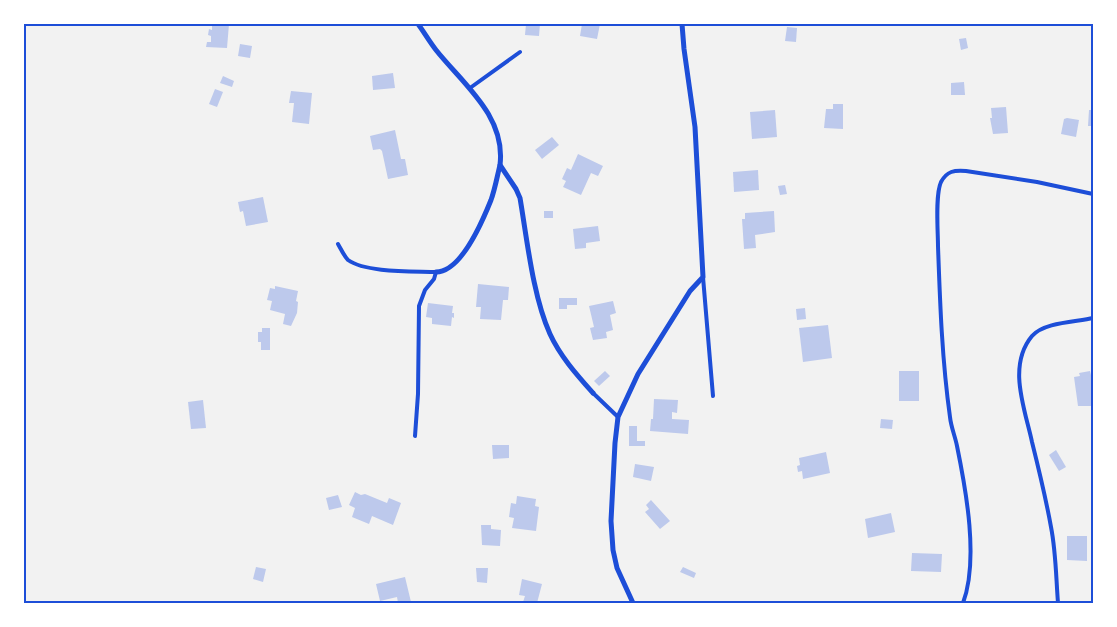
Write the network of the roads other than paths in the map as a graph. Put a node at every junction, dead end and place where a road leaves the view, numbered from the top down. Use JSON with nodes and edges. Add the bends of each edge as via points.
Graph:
{"nodes":[{"id":1,"x":418,"y":24,"type":"edge"},
{"id":2,"x":682,"y":24,"type":"edge"},
{"id":3,"x":520,"y":52,"type":"dead end"},
{"id":4,"x":470,"y":88,"type":"junction"},
{"id":5,"x":500,"y":165,"type":"junction"},
{"id":6,"x":1093,"y":194,"type":"edge"},
{"id":7,"x":338,"y":244,"type":"dead end"},
{"id":8,"x":436,"y":272,"type":"junction"},
{"id":9,"x":703,"y":277,"type":"junction"},
{"id":10,"x":1093,"y":318,"type":"edge"},
{"id":11,"x":593,"y":393,"type":"joint"},
{"id":12,"x":712,"y":396,"type":"dead end"},
{"id":13,"x":618,"y":418,"type":"junction"},
{"id":14,"x":415,"y":436,"type":"dead end"},
{"id":15,"x":633,"y":603,"type":"edge"},
{"id":16,"x":963,"y":603,"type":"edge"},
{"id":17,"x":1058,"y":603,"type":"edge"}],
"edges":[{"from":1,"to":4,"type":"street"},
{"from":2,"to":9,"type":"street","via":[[695,127]]},
{"from":3,"to":4,"type":"lane"},
{"from":4,"to":5,"type":"street","via":[[494,124],[501,154]]},
{"from":5,"to":8,"type":"street","via":[[492,198],[461,258],[442,272]]},
{"from":5,"to":11,"type":"street","via":[[520,198],[537,290],[550,334],[564,358]]},
{"from":6,"to":16,"type":"lane","via":[[955,170],[946,174],[940,184],[941,323],[948,405],[964,482],[970,553],[971,573]]},
{"from":7,"to":8,"type":"lane","via":[[347,259],[360,266]]},
{"from":8,"to":14,"type":"lane","via":[[419,306]]},
{"from":9,"to":12,"type":"lane"},
{"from":9,"to":13,"type":"street","via":[[690,291],[648,359]]},
{"from":10,"to":17,"type":"lane","via":[[1056,324],[1037,332],[1032,335],[1020,360],[1022,406],[1052,530]]},
{"from":11,"to":13,"type":"lane"},
{"from":13,"to":15,"type":"street","via":[[611,521],[613,550],[617,568]]}]}
